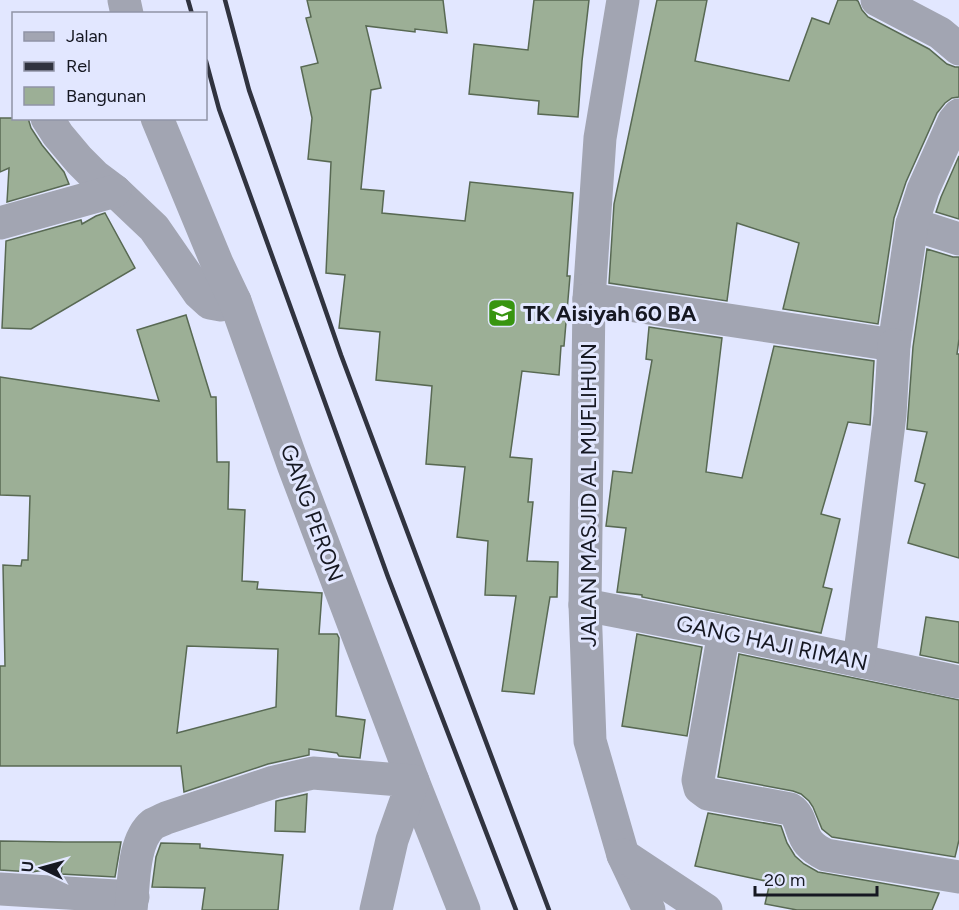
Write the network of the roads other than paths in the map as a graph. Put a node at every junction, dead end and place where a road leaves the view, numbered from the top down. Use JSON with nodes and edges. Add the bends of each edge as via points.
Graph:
{"nodes":[{"id":1,"x":623,"y":0,"type":"edge"},
{"id":2,"x":877,"y":0,"type":"edge"},
{"id":3,"x":959,"y":49,"type":"edge"},
{"id":4,"x":957,"y":118,"type":"edge"},
{"id":5,"x":48,"y":120,"type":"edge"},
{"id":6,"x":159,"y":120,"type":"edge"},
{"id":7,"x":116,"y":191,"type":"junction"},
{"id":8,"x":0,"y":223,"type":"edge"},
{"id":9,"x":912,"y":224,"type":"junction"},
{"id":10,"x":959,"y":239,"type":"edge"},
{"id":11,"x":589,"y":299,"type":"junction"},
{"id":12,"x":235,"y":301,"type":"junction"},
{"id":13,"x":894,"y":345,"type":"junction"},
{"id":14,"x":585,"y":606,"type":"junction"},
{"id":15,"x":724,"y":632,"type":"junction"},
{"id":16,"x":860,"y":661,"type":"junction"},
{"id":17,"x":959,"y":682,"type":"edge"},
{"id":18,"x":412,"y":781,"type":"junction"},
{"id":19,"x":623,"y":855,"type":"junction"},
{"id":20,"x":959,"y":877,"type":"edge"},
{"id":21,"x":0,"y":889,"type":"edge"},
{"id":22,"x":132,"y":904,"type":"edge"},
{"id":23,"x":376,"y":910,"type":"edge"},
{"id":24,"x":464,"y":910,"type":"edge"},
{"id":25,"x":649,"y":910,"type":"edge"},
{"id":26,"x":706,"y":910,"type":"edge"}],
"edges":[{"from":1,"to":11,"type":"street","name":"JALAN MASJID AL MUFLIHUN","via":[[600,138]]},
{"from":2,"to":3,"type":"street","via":[[940,33]]},
{"from":4,"to":9,"type":"street","via":[[923,190]]},
{"from":5,"to":7,"type":"street","via":[[79,160]]},
{"from":6,"to":12,"type":"street","name":"GANG PERON"},
{"from":7,"to":8,"type":"street"},
{"from":7,"to":12,"type":"street","via":[[154,228],[204,298],[221,305]]},
{"from":9,"to":10,"type":"street"},
{"from":9,"to":13,"type":"street"},
{"from":11,"to":13,"type":"street"},
{"from":11,"to":14,"type":"street","name":"JALAN MASJID AL MUFLIHUN"},
{"from":12,"to":18,"type":"street","name":"GANG PERON"},
{"from":13,"to":16,"type":"street","via":[[890,415]]},
{"from":14,"to":15,"type":"street","name":"GANG HAJI RIMAN"},
{"from":14,"to":19,"type":"street","name":"JALAN MASJID AL MUFLIHUN","via":[[590,741]]},
{"from":15,"to":16,"type":"street","name":"GANG HAJI RIMAN"},
{"from":15,"to":20,"type":"street","via":[[699,788],[708,794],[790,808],[798,816],[808,842],[826,855]]},
{"from":16,"to":17,"type":"street","name":"GANG HAJI RIMAN"},
{"from":18,"to":22,"type":"street","via":[[313,773],[166,818],[152,825],[140,842]]},
{"from":18,"to":23,"type":"street","via":[[392,840]]},
{"from":18,"to":24,"type":"street","name":"GANG PERON"},
{"from":19,"to":25,"type":"street","name":"JALAN MASJID AL MUFLIHUN"},
{"from":19,"to":26,"type":"street"},
{"from":21,"to":22,"type":"street"}]}
